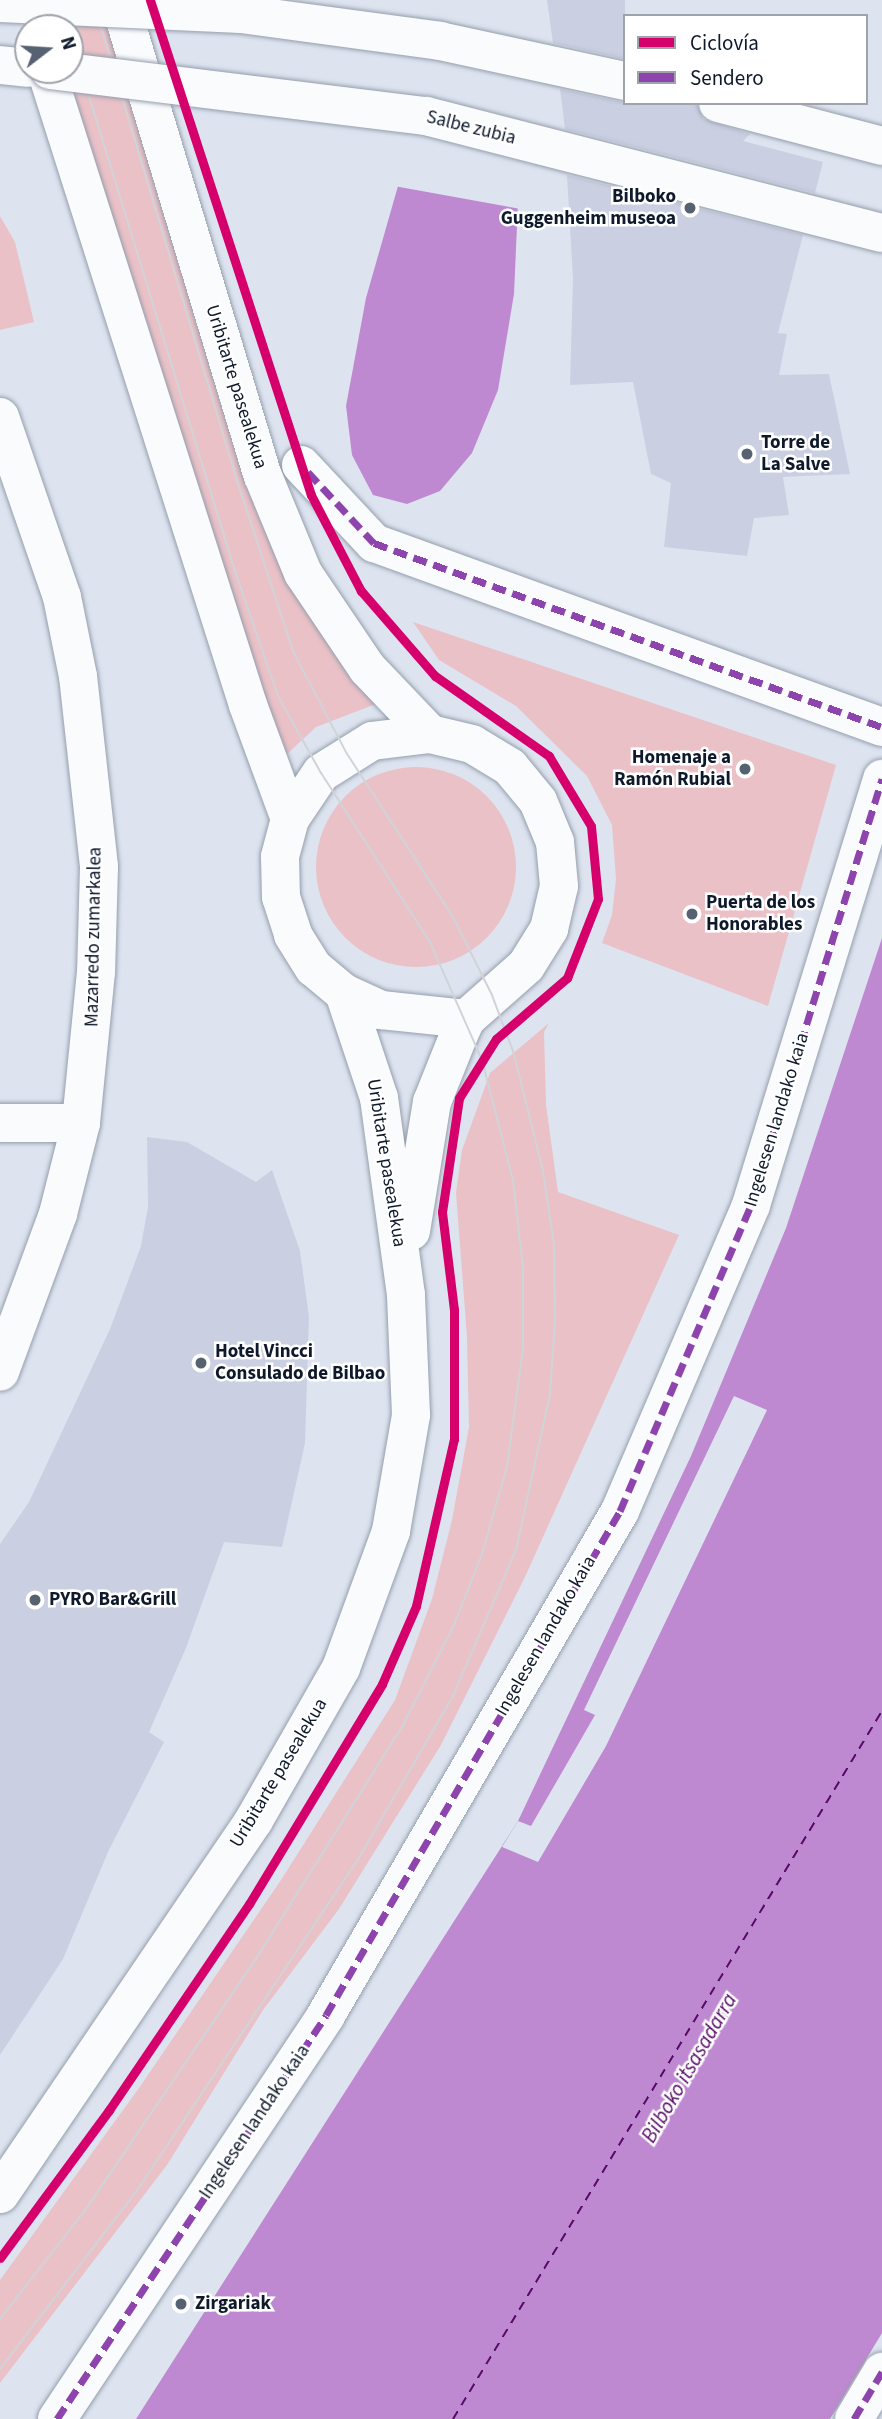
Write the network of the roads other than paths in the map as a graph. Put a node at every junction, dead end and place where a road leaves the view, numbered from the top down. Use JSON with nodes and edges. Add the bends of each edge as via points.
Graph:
{"nodes":[{"id":1,"x":119,"y":0,"type":"edge"},
{"id":2,"x":0,"y":3,"type":"edge"},
{"id":3,"x":84,"y":76,"type":"edge"},
{"id":4,"x":623,"y":81,"type":"edge"},
{"id":5,"x":29,"y":84,"type":"edge"},
{"id":6,"x":726,"y":105,"type":"edge"},
{"id":7,"x":882,"y":146,"type":"edge"},
{"id":8,"x":882,"y":233,"type":"edge"},
{"id":9,"x":0,"y":417,"type":"edge"},
{"id":10,"x":301,"y":465,"type":"dead end"},
{"id":11,"x":882,"y":727,"type":"edge"},
{"id":12,"x":430,"y":734,"type":"junction"},
{"id":13,"x":882,"y":779,"type":"edge"},
{"id":14,"x":290,"y":819,"type":"junction"},
{"id":15,"x":344,"y":993,"type":"junction"},
{"id":16,"x":466,"y":1019,"type":"junction"},
{"id":17,"x":0,"y":1123,"type":"edge"},
{"id":18,"x":81,"y":1123,"type":"junction"},
{"id":19,"x":406,"y":1296,"type":"junction"},
{"id":20,"x":0,"y":1372,"type":"edge"},
{"id":21,"x":38,"y":2134,"type":"junction"},
{"id":22,"x":0,"y":2160,"type":"edge"},
{"id":23,"x":0,"y":2194,"type":"edge"},
{"id":24,"x":882,"y":2372,"type":"edge"},
{"id":25,"x":57,"y":2419,"type":"edge"},
{"id":26,"x":853,"y":2419,"type":"edge"}],
"edges":[{"from":1,"to":12,"type":"street","name":"Uribitarte pasealekua","via":[[263,476],[303,573],[367,668]]},
{"from":2,"to":4,"type":"street","bridge":true,"via":[[241,14],[440,41]]},
{"from":3,"to":8,"type":"street","name":"Salbe zubia","bridge":true,"via":[[426,116]]},
{"from":5,"to":14,"type":"street"},
{"from":6,"to":7,"type":"street"},
{"from":9,"to":18,"type":"street","name":"Mazarredo zumarkalea","via":[[62,597],[79,676],[91,769],[99,867],[96,972]]},
{"from":10,"to":11,"type":"street","via":[[374,543]]},
{"from":12,"to":14,"type":"street","via":[[372,741],[347,754],[321,773]]},
{"from":12,"to":16,"type":"street","via":[[472,744],[510,767],[538,801],[555,842],[559,886],[549,929],[526,966]]},
{"from":13,"to":25,"type":"street","name":"Ingelesen landako kaia","via":[[751,1205],[620,1511],[326,2015]]},
{"from":14,"to":15,"type":"street","via":[[280,870],[281,897],[292,935],[314,968]]},
{"from":15,"to":16,"type":"street","via":[[381,1010]]},
{"from":15,"to":19,"type":"street","name":"Uribitarte pasealekua","via":[[379,1098]]},
{"from":16,"to":19,"type":"street","name":"Uribitarte pasealekua","via":[[432,1102],[413,1202]]},
{"from":17,"to":18,"type":"street"},
{"from":18,"to":20,"type":"street","name":"Mazarredo zumarkalea","via":[[58,1214]]},
{"from":19,"to":21,"type":"street","name":"Uribitarte pasealekua","via":[[411,1415],[391,1531],[341,1668],[254,1820]]},
{"from":21,"to":22,"type":"street"},
{"from":21,"to":23,"type":"street","name":"Uribitarte pasealekua"},
{"from":24,"to":26,"type":"street"}]}
